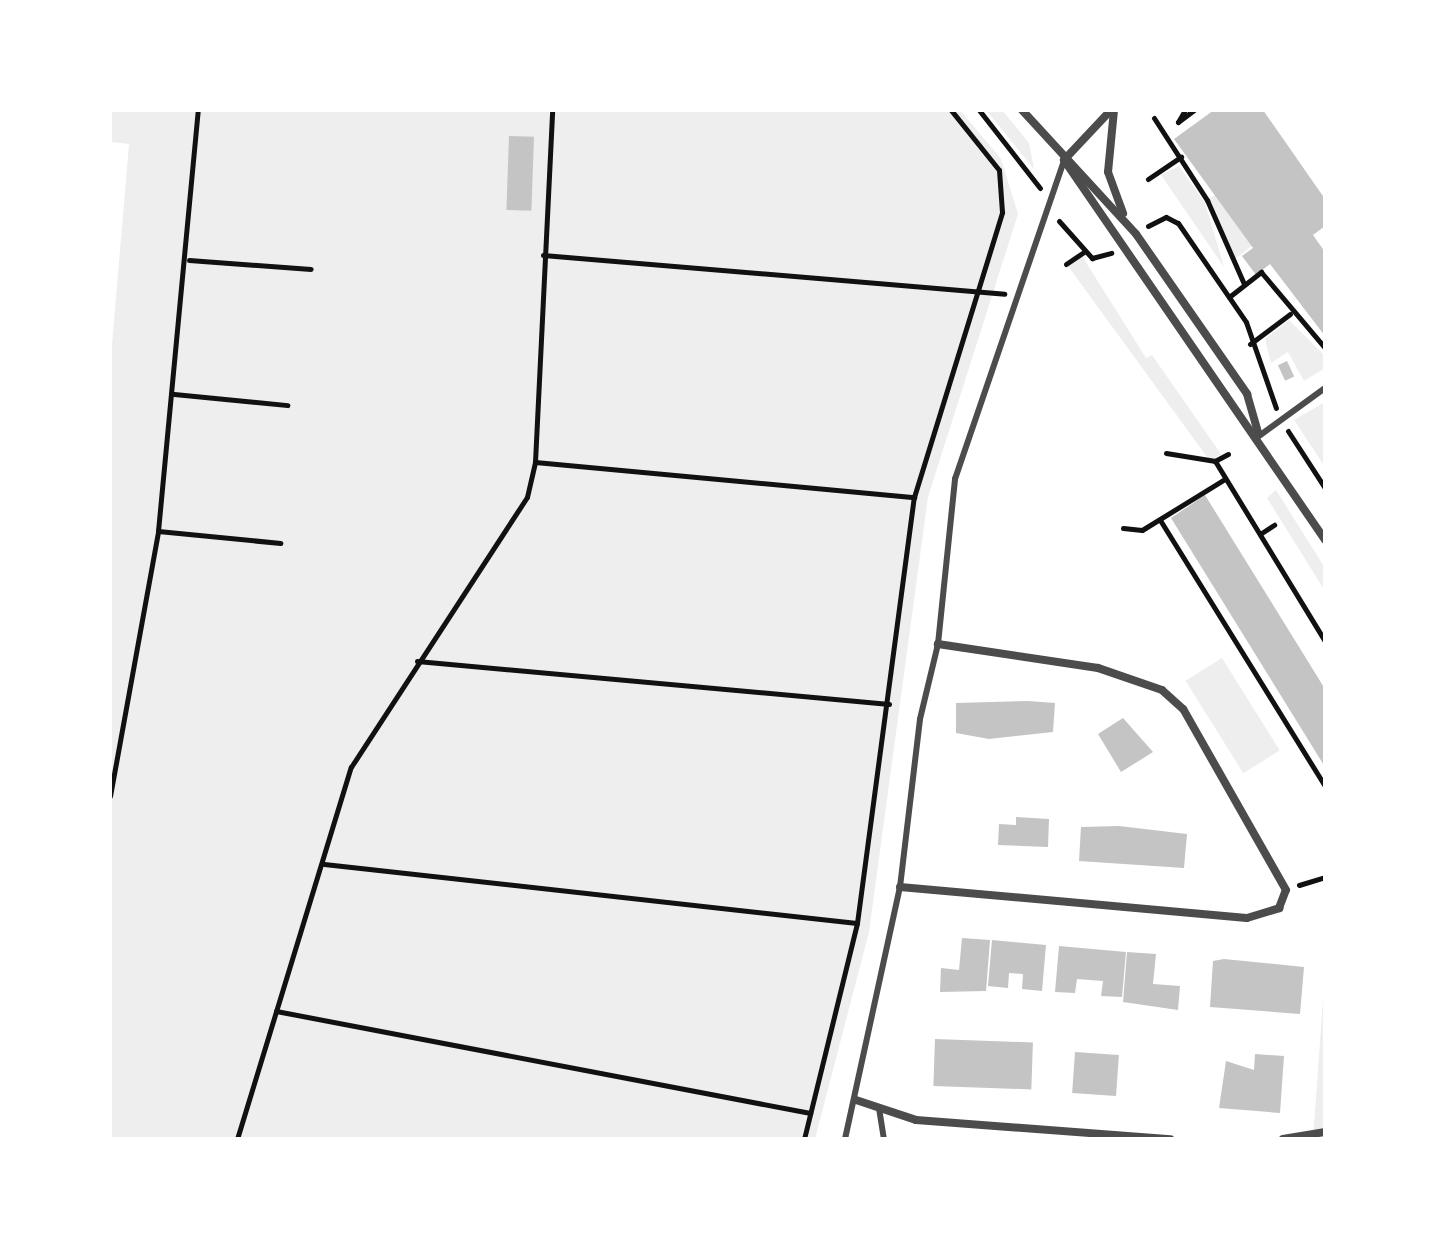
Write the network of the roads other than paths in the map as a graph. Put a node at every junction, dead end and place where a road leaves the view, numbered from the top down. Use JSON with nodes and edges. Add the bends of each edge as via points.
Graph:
{"nodes":[{"id":1,"x":1022,"y":110,"type":"edge"},
{"id":2,"x":1113,"y":110,"type":"edge"},
{"id":3,"x":1064,"y":160,"type":"junction"},
{"id":4,"x":1127,"y":221,"type":"junction"},
{"id":5,"x":1325,"y":388,"type":"edge"},
{"id":6,"x":1259,"y":436,"type":"junction"},
{"id":7,"x":1325,"y":540,"type":"edge"},
{"id":8,"x":938,"y":644,"type":"junction"},
{"id":9,"x":900,"y":887,"type":"junction"},
{"id":10,"x":856,"y":1100,"type":"junction"},
{"id":11,"x":879,"y":1108,"type":"junction"},
{"id":12,"x":1325,"y":1132,"type":"edge"},
{"id":13,"x":845,"y":1139,"type":"edge"},
{"id":14,"x":884,"y":1139,"type":"edge"},
{"id":15,"x":1170,"y":1139,"type":"edge"},
{"id":16,"x":1283,"y":1139,"type":"edge"}],
"edges":[{"from":1,"to":3,"type":"street"},
{"from":2,"to":3,"type":"street"},
{"from":2,"to":4,"type":"street","via":[[1108,172]]},
{"from":3,"to":4,"type":"street"},
{"from":3,"to":6,"type":"street","via":[[1108,235]]},
{"from":3,"to":8,"type":"lane","via":[[955,479]]},
{"from":4,"to":6,"type":"street","via":[[1247,394]]},
{"from":5,"to":6,"type":"lane"},
{"from":6,"to":7,"type":"street"},
{"from":8,"to":9,"type":"lane","via":[[920,719]]},
{"from":8,"to":9,"type":"street","via":[[1098,668],[1162,690],[1183,709],[1286,890],[1279,908],[1247,918]]},
{"from":9,"to":10,"type":"lane"},
{"from":10,"to":11,"type":"street"},
{"from":10,"to":13,"type":"lane"},
{"from":11,"to":14,"type":"lane"},
{"from":11,"to":15,"type":"street","via":[[916,1120]]},
{"from":12,"to":16,"type":"street"}]}
